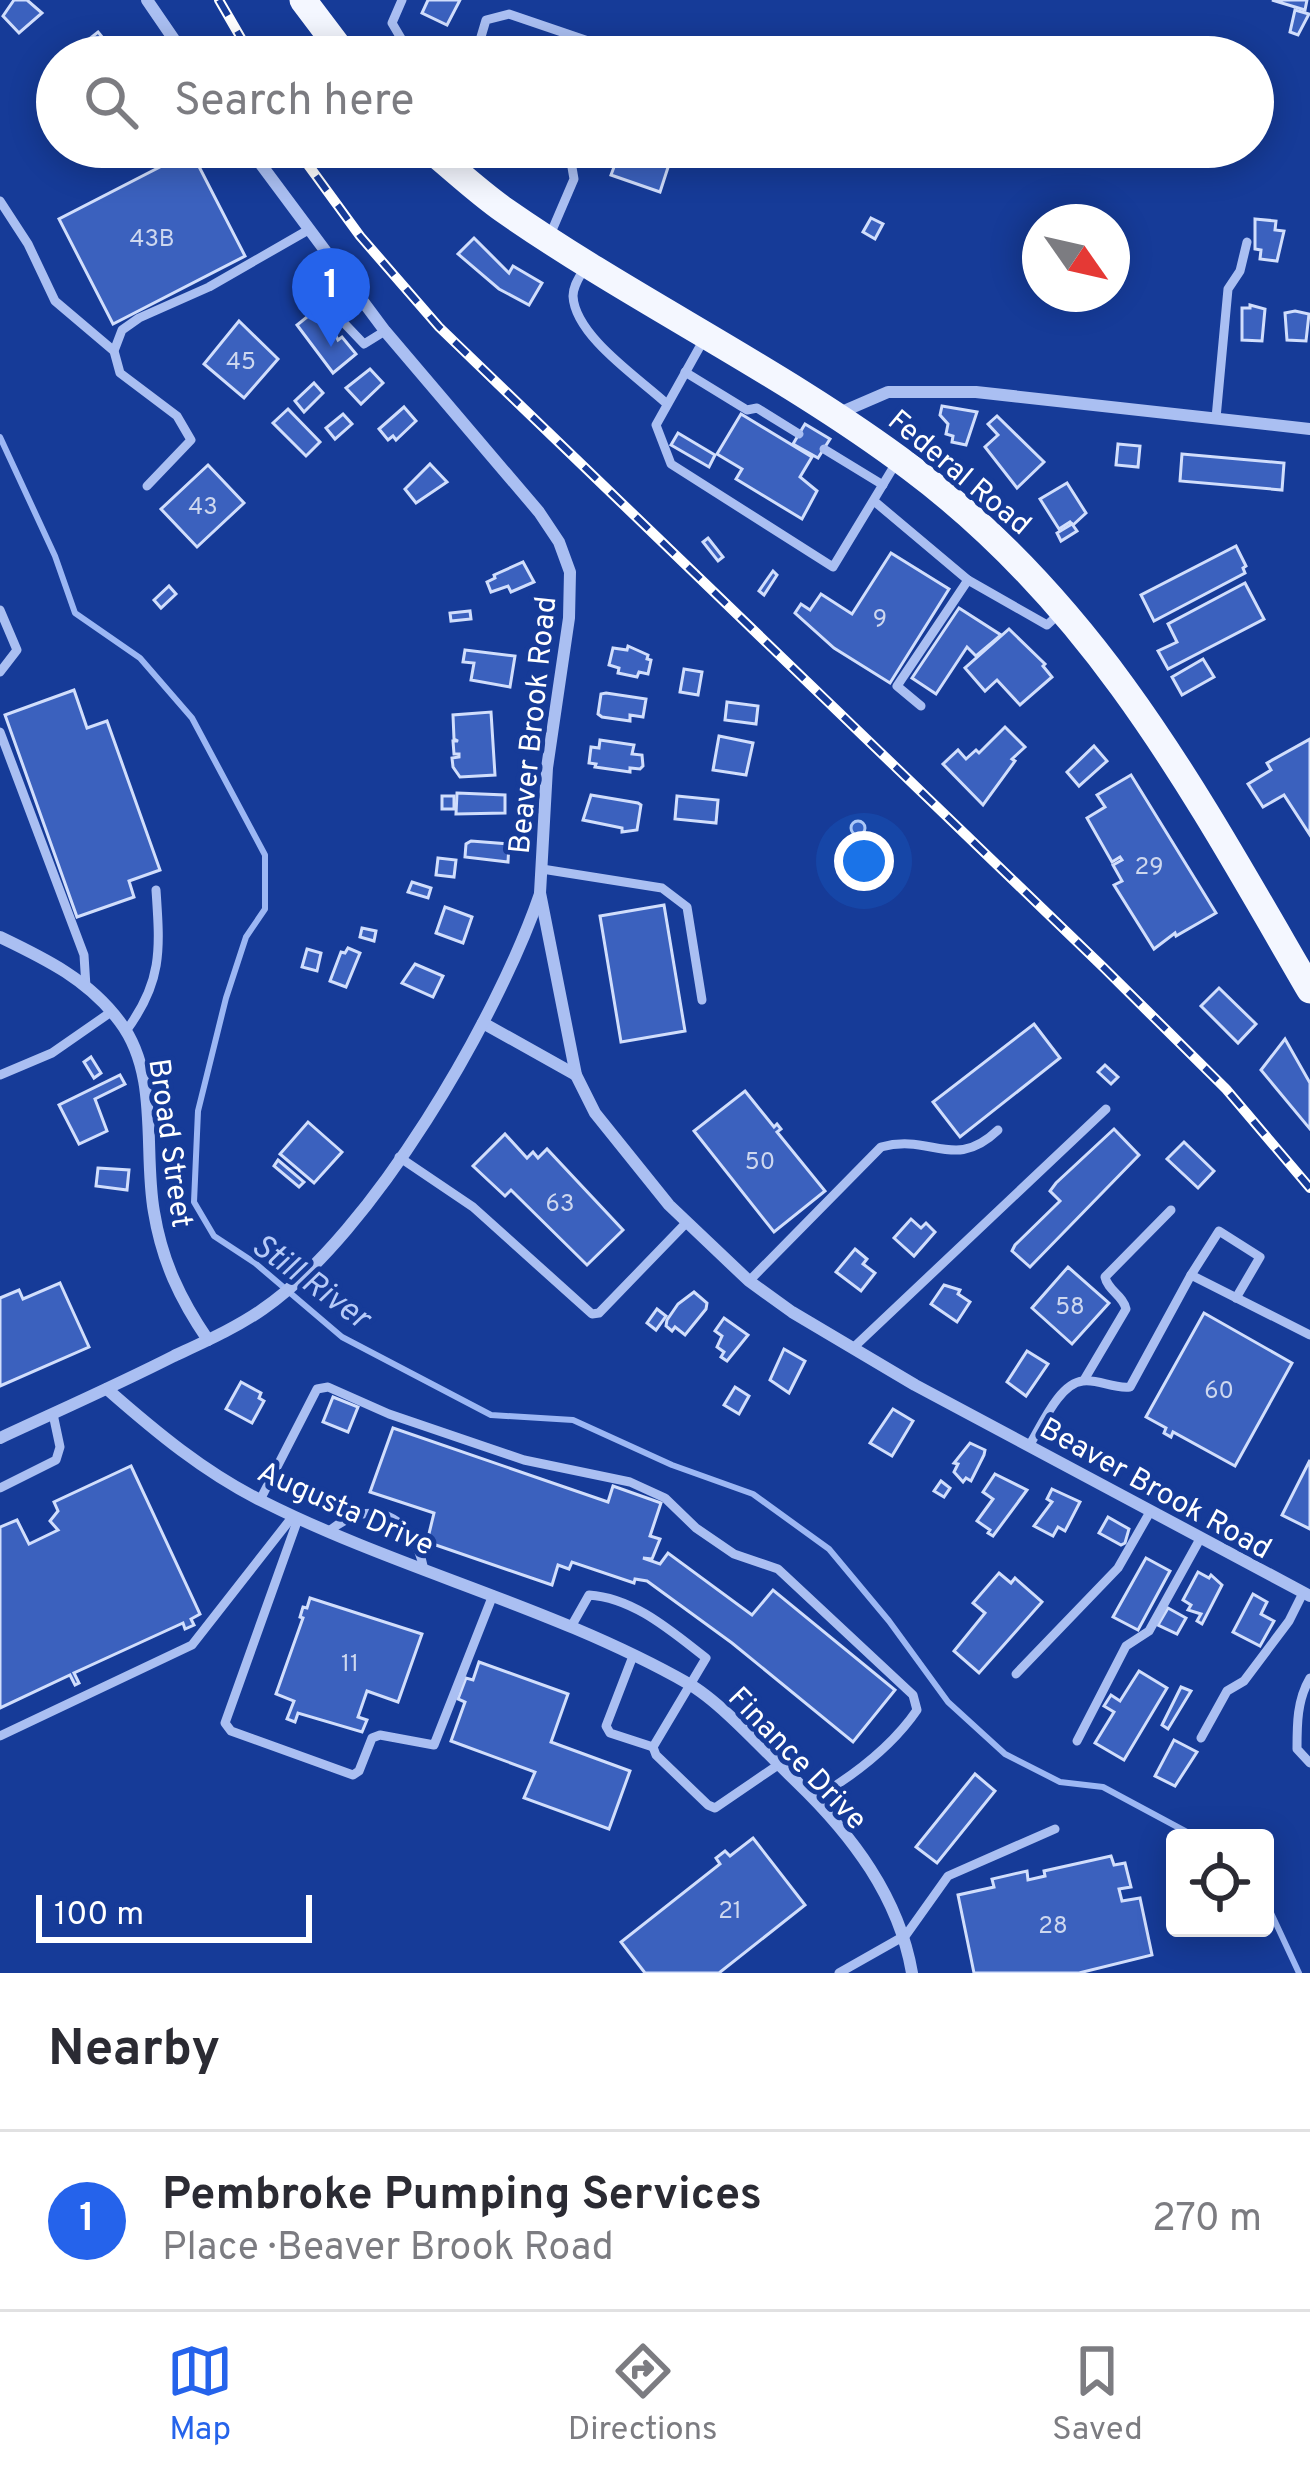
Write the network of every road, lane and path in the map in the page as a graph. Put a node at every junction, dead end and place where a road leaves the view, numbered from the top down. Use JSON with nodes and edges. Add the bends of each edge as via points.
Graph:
{"nodes":[{"id":1,"x":147,"y":0,"type":"edge"},
{"id":2,"x":303,"y":0,"type":"edge"},
{"id":3,"x":402,"y":0,"type":"edge"},
{"id":4,"x":172,"y":36,"type":"edge"},
{"id":5,"x":330,"y":36,"type":"edge"},
{"id":6,"x":400,"y":36,"type":"edge"},
{"id":7,"x":481,"y":36,"type":"edge"},
{"id":8,"x":573,"y":36,"type":"edge"},
{"id":9,"x":264,"y":168,"type":"edge"},
{"id":10,"x":453,"y":168,"type":"edge"},
{"id":11,"x":572,"y":168,"type":"edge"},
{"id":12,"x":0,"y":201,"type":"edge"},
{"id":13,"x":310,"y":229,"type":"junction"},
{"id":14,"x":548,"y":240,"type":"junction"},
{"id":15,"x":1247,"y":242,"type":"dead end"},
{"id":16,"x":333,"y":261,"type":"junction"},
{"id":17,"x":586,"y":265,"type":"junction"},
{"id":18,"x":385,"y":331,"type":"junction"},
{"id":19,"x":705,"y":336,"type":"junction"},
{"id":20,"x":114,"y":351,"type":"junction"},
{"id":21,"x":685,"y":373,"type":"junction"},
{"id":22,"x":799,"y":393,"type":"junction"},
{"id":23,"x":668,"y":404,"type":"junction"},
{"id":24,"x":836,"y":415,"type":"junction"},
{"id":25,"x":1216,"y":418,"type":"junction"},
{"id":26,"x":781,"y":422,"type":"junction"},
{"id":27,"x":1310,"y":429,"type":"edge"},
{"id":28,"x":799,"y":434,"type":"dead end"},
{"id":29,"x":824,"y":449,"type":"dead end"},
{"id":30,"x":899,"y":459,"type":"junction"},
{"id":31,"x":884,"y":485,"type":"junction"},
{"id":32,"x":147,"y":486,"type":"dead end"},
{"id":33,"x":874,"y":501,"type":"junction"},
{"id":34,"x":968,"y":580,"type":"junction"},
{"id":35,"x":1064,"y":609,"type":"junction"},
{"id":36,"x":0,"y":610,"type":"edge"},
{"id":37,"x":0,"y":672,"type":"edge"},
{"id":38,"x":921,"y":706,"type":"dead end"},
{"id":39,"x":0,"y":732,"type":"edge"},
{"id":40,"x":542,"y":869,"type":"junction"},
{"id":41,"x":156,"y":890,"type":"dead end"},
{"id":42,"x":540,"y":893,"type":"junction"},
{"id":43,"x":0,"y":937,"type":"edge"},
{"id":44,"x":86,"y":987,"type":"junction"},
{"id":45,"x":1310,"y":990,"type":"edge"},
{"id":46,"x":702,"y":1000,"type":"dead end"},
{"id":47,"x":112,"y":1012,"type":"junction"},
{"id":48,"x":482,"y":1023,"type":"junction"},
{"id":49,"x":126,"y":1031,"type":"junction"},
{"id":50,"x":0,"y":1075,"type":"edge"},
{"id":51,"x":576,"y":1076,"type":"junction"},
{"id":52,"x":1106,"y":1108,"type":"dead end"},
{"id":53,"x":998,"y":1130,"type":"dead end"},
{"id":54,"x":399,"y":1156,"type":"junction"},
{"id":55,"x":1171,"y":1210,"type":"dead end"},
{"id":56,"x":686,"y":1222,"type":"junction"},
{"id":57,"x":1190,"y":1275,"type":"junction"},
{"id":58,"x":749,"y":1281,"type":"junction"},
{"id":59,"x":1236,"y":1298,"type":"junction"},
{"id":60,"x":1310,"y":1335,"type":"edge"},
{"id":61,"x":208,"y":1340,"type":"junction"},
{"id":62,"x":853,"y":1348,"type":"junction"},
{"id":63,"x":1084,"y":1380,"type":"junction"},
{"id":64,"x":107,"y":1389,"type":"junction"},
{"id":65,"x":52,"y":1414,"type":"junction"},
{"id":66,"x":0,"y":1438,"type":"edge"},
{"id":67,"x":1029,"y":1446,"type":"junction"},
{"id":68,"x":0,"y":1488,"type":"edge"},
{"id":69,"x":260,"y":1500,"type":"junction"},
{"id":70,"x":1150,"y":1512,"type":"junction"},
{"id":71,"x":296,"y":1517,"type":"junction"},
{"id":72,"x":328,"y":1532,"type":"junction"},
{"id":73,"x":1200,"y":1539,"type":"junction"},
{"id":74,"x":424,"y":1570,"type":"junction"},
{"id":75,"x":493,"y":1595,"type":"junction"},
{"id":76,"x":1307,"y":1595,"type":"edge"},
{"id":77,"x":572,"y":1625,"type":"junction"},
{"id":78,"x":588,"y":1631,"type":"joint"},
{"id":79,"x":633,"y":1656,"type":"junction"},
{"id":80,"x":1016,"y":1674,"type":"dead end"},
{"id":81,"x":1310,"y":1678,"type":"edge"},
{"id":82,"x":688,"y":1684,"type":"junction"},
{"id":83,"x":0,"y":1736,"type":"edge"},
{"id":84,"x":1201,"y":1738,"type":"dead end"},
{"id":85,"x":1077,"y":1741,"type":"dead end"},
{"id":86,"x":653,"y":1747,"type":"junction"},
{"id":87,"x":1310,"y":1763,"type":"edge"},
{"id":88,"x":778,"y":1765,"type":"junction"},
{"id":89,"x":814,"y":1799,"type":"junction"},
{"id":90,"x":1054,"y":1829,"type":"dead end"},
{"id":91,"x":906,"y":1935,"type":"junction"},
{"id":92,"x":839,"y":1973,"type":"edge"},
{"id":93,"x":912,"y":1973,"type":"edge"}],
"edges":[{"from":1,"to":4,"type":"street"},
{"from":2,"to":5,"type":"main road"},
{"from":3,"to":6,"type":"lane","via":[[392,22]]},
{"from":7,"to":8,"type":"lane","via":[[485,20],[508,14]]},
{"from":9,"to":13,"type":"street","name":"Beaver Brook Road"},
{"from":10,"to":14,"type":"main road","name":"Federal Road"},
{"from":11,"to":14,"type":"lane"},
{"from":12,"to":20,"type":"lane","via":[[56,301]]},
{"from":13,"to":16,"type":"street","name":"Beaver Brook Road"},
{"from":13,"to":20,"type":"lane","via":[[139,318],[122,330]]},
{"from":14,"to":17,"type":"main road","name":"Federal Road"},
{"from":15,"to":25,"type":"lane","via":[[1228,289]]},
{"from":16,"to":18,"type":"street","name":"Beaver Brook Road"},
{"from":16,"to":18,"type":"lane","via":[[303,280],[364,344]]},
{"from":17,"to":19,"type":"main road","name":"Federal Road"},
{"from":17,"to":23,"type":"lane","via":[[572,290],[590,335]]},
{"from":18,"to":40,"type":"street","name":"Beaver Brook Road","via":[[539,512],[570,572]]},
{"from":19,"to":21,"type":"lane"},
{"from":19,"to":22,"type":"main road","name":"Federal Road"},
{"from":20,"to":32,"type":"lane","via":[[120,373],[189,431],[190,440]]},
{"from":21,"to":23,"type":"lane"},
{"from":21,"to":26,"type":"lane"},
{"from":22,"to":24,"type":"main road","name":"Federal Road"},
{"from":22,"to":26,"type":"lane"},
{"from":23,"to":33,"type":"lane","via":[[656,424],[670,464],[833,566]]},
{"from":24,"to":25,"type":"street","via":[[887,392],[976,392]]},
{"from":24,"to":30,"type":"main road","name":"Federal Road"},
{"from":25,"to":27,"type":"street"},
{"from":26,"to":28,"type":"lane"},
{"from":29,"to":31,"type":"lane"},
{"from":30,"to":31,"type":"lane"},
{"from":30,"to":35,"type":"main road","name":"Federal Road"},
{"from":31,"to":33,"type":"lane"},
{"from":33,"to":34,"type":"lane"},
{"from":34,"to":35,"type":"lane","via":[[1047,625]]},
{"from":34,"to":38,"type":"lane","via":[[897,686]]},
{"from":35,"to":45,"type":"main road","name":"Federal Road","via":[[1183,771]]},
{"from":36,"to":37,"type":"lane","via":[[17,650]]},
{"from":39,"to":44,"type":"lane","via":[[84,955]]},
{"from":40,"to":42,"type":"street","name":"Beaver Brook Road"},
{"from":40,"to":46,"type":"lane","via":[[675,895],[687,907]]},
{"from":41,"to":49,"type":"lane","via":[[155,980]]},
{"from":42,"to":48,"type":"street"},
{"from":42,"to":51,"type":"street","name":"Beaver Brook Road"},
{"from":43,"to":44,"type":"street","name":"Broad Street"},
{"from":44,"to":47,"type":"street","name":"Broad Street"},
{"from":47,"to":49,"type":"street","name":"Broad Street"},
{"from":47,"to":50,"type":"lane","via":[[52,1053]]},
{"from":48,"to":51,"type":"street"},
{"from":48,"to":54,"type":"street"},
{"from":49,"to":61,"type":"street","name":"Broad Street","via":[[142,1067],[163,1256]]},
{"from":51,"to":56,"type":"street","name":"Beaver Brook Road","via":[[595,1113]]},
{"from":52,"to":62,"type":"lane"},
{"from":53,"to":58,"type":"lane","via":[[963,1153],[899,1142],[881,1147]]},
{"from":54,"to":56,"type":"lane","via":[[473,1208],[592,1314]]},
{"from":54,"to":61,"type":"street","via":[[330,1247],[278,1297]]},
{"from":55,"to":63,"type":"lane","via":[[1105,1276],[1126,1309]]},
{"from":56,"to":58,"type":"street","name":"Beaver Brook Road"},
{"from":57,"to":59,"type":"lane"},
{"from":57,"to":59,"type":"lane","via":[[1219,1231],[1260,1257]]},
{"from":57,"to":63,"type":"lane","via":[[1130,1387]]},
{"from":58,"to":62,"type":"street","name":"Beaver Brook Road"},
{"from":59,"to":60,"type":"lane"},
{"from":61,"to":64,"type":"street"},
{"from":62,"to":67,"type":"street","name":"Beaver Brook Road"},
{"from":63,"to":67,"type":"lane","via":[[1068,1386]]},
{"from":64,"to":65,"type":"street"},
{"from":64,"to":69,"type":"street","name":"Augusta Drive","via":[[164,1438]]},
{"from":65,"to":66,"type":"street"},
{"from":65,"to":68,"type":"lane","via":[[56,1460]]},
{"from":67,"to":70,"type":"street","name":"Beaver Brook Road"},
{"from":69,"to":71,"type":"street","name":"Augusta Drive"},
{"from":69,"to":89,"type":"lane","via":[[317,1389],[328,1387],[524,1460],[630,1482],[665,1498],[734,1555],[778,1569],[913,1695],[917,1710],[909,1722],[857,1772]]},
{"from":70,"to":73,"type":"street","name":"Beaver Brook Road"},
{"from":70,"to":80,"type":"lane","via":[[1118,1568]]},
{"from":71,"to":72,"type":"street","name":"Augusta Drive"},
{"from":71,"to":75,"type":"lane","via":[[225,1723],[231,1731],[353,1775],[380,1735],[434,1745]]},
{"from":71,"to":83,"type":"lane","via":[[192,1645]]},
{"from":72,"to":74,"type":"street","name":"Augusta Drive"},
{"from":72,"to":74,"type":"lane","via":[[366,1513],[400,1522],[420,1547]]},
{"from":73,"to":76,"type":"street","name":"Beaver Brook Road"},
{"from":73,"to":85,"type":"lane","via":[[1149,1631],[1126,1646]]},
{"from":74,"to":75,"type":"street","name":"Augusta Drive"},
{"from":75,"to":77,"type":"street","name":"Augusta Drive"},
{"from":76,"to":84,"type":"lane","via":[[1244,1681],[1227,1691]]},
{"from":77,"to":78,"type":"street","name":"Augusta Drive"},
{"from":77,"to":82,"type":"lane","via":[[589,1595],[633,1608],[706,1658]]},
{"from":78,"to":79,"type":"street","name":"Finance Drive"},
{"from":79,"to":82,"type":"street","name":"Finance Drive"},
{"from":79,"to":86,"type":"lane","via":[[606,1726]]},
{"from":81,"to":87,"type":"lane","via":[[1297,1749]]},
{"from":82,"to":86,"type":"lane"},
{"from":82,"to":88,"type":"street","name":"Finance Drive"},
{"from":86,"to":88,"type":"lane","via":[[715,1808]]},
{"from":88,"to":89,"type":"street","name":"Finance Drive"},
{"from":89,"to":91,"type":"street","name":"Finance Drive","via":[[887,1892]]},
{"from":90,"to":91,"type":"lane","via":[[948,1876]]},
{"from":91,"to":92,"type":"lane"},
{"from":91,"to":93,"type":"street","name":"Finance Drive"}]}
